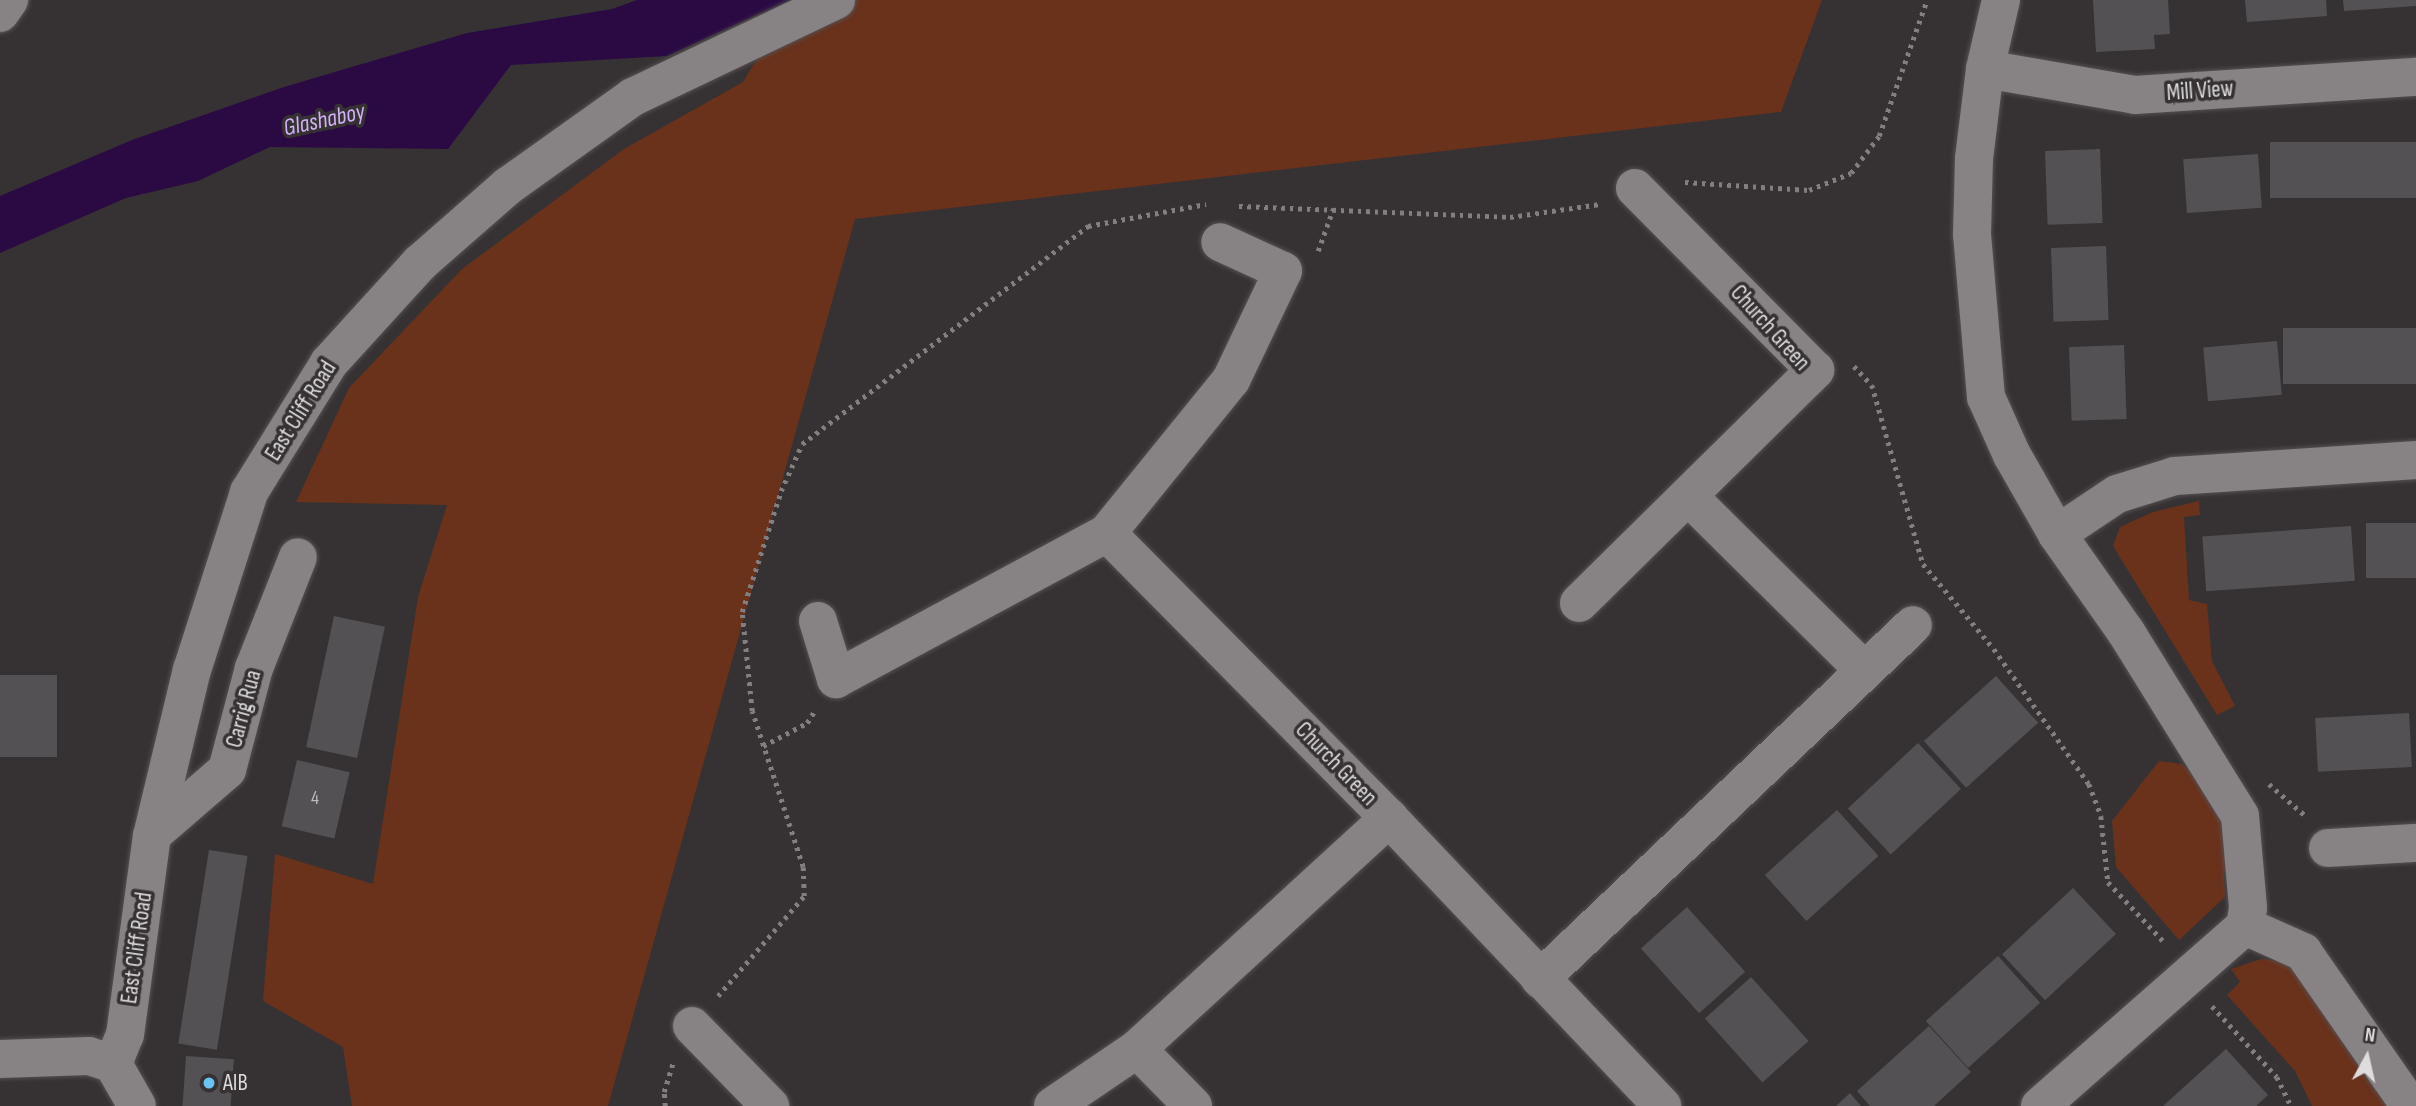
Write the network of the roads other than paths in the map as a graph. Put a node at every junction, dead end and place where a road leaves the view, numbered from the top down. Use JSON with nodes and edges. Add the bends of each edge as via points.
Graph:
{"nodes":[{"id":1,"x":9,"y":0,"type":"edge"},
{"id":2,"x":836,"y":0,"type":"edge"},
{"id":3,"x":2001,"y":0,"type":"edge"},
{"id":4,"x":0,"y":13,"type":"edge"},
{"id":5,"x":1985,"y":69,"type":"junction"},
{"id":6,"x":2416,"y":77,"type":"edge"},
{"id":7,"x":1635,"y":188,"type":"dead end"},
{"id":8,"x":1220,"y":242,"type":"dead end"},
{"id":9,"x":2416,"y":460,"type":"edge"},
{"id":10,"x":1688,"y":496,"type":"junction"},
{"id":11,"x":2057,"y":534,"type":"junction"},
{"id":12,"x":1119,"y":543,"type":"junction"},
{"id":13,"x":298,"y":557,"type":"dead end"},
{"id":14,"x":1578,"y":603,"type":"dead end"},
{"id":15,"x":818,"y":621,"type":"dead end"},
{"id":16,"x":1913,"y":625,"type":"dead end"},
{"id":17,"x":1863,"y":669,"type":"junction"},
{"id":18,"x":1389,"y":818,"type":"junction"},
{"id":19,"x":153,"y":834,"type":"junction"},
{"id":20,"x":2416,"y":843,"type":"edge"},
{"id":21,"x":2328,"y":848,"type":"road end"},
{"id":22,"x":2245,"y":926,"type":"junction"},
{"id":23,"x":1540,"y":979,"type":"junction"},
{"id":24,"x":692,"y":1026,"type":"dead end"},
{"id":25,"x":1137,"y":1049,"type":"junction"},
{"id":26,"x":0,"y":1059,"type":"edge"},
{"id":27,"x":101,"y":1060,"type":"junction"},
{"id":28,"x":137,"y":1106,"type":"edge"},
{"id":29,"x":770,"y":1106,"type":"edge"},
{"id":30,"x":1052,"y":1106,"type":"edge"},
{"id":31,"x":1193,"y":1106,"type":"edge"},
{"id":32,"x":1662,"y":1106,"type":"edge"},
{"id":33,"x":2040,"y":1106,"type":"edge"},
{"id":34,"x":2410,"y":1106,"type":"edge"}],
"edges":[{"from":1,"to":4,"type":"street"},
{"from":2,"to":19,"type":"street","name":"East Cliff Road","via":[[633,97],[508,186],[420,263],[329,363],[249,492],[192,670]]},
{"from":3,"to":5,"type":"street"},
{"from":5,"to":6,"type":"street","name":"Mill View","via":[[2135,95]]},
{"from":5,"to":11,"type":"street","via":[[1972,234],[1986,397],[2012,455]]},
{"from":7,"to":10,"type":"street","name":"Church Green","via":[[1815,370]]},
{"from":8,"to":12,"type":"street","via":[[1283,271],[1231,380]]},
{"from":9,"to":11,"type":"street","via":[[2175,476],[2117,494]]},
{"from":10,"to":14,"type":"street","name":"Church Green"},
{"from":10,"to":17,"type":"street"},
{"from":11,"to":22,"type":"street","via":[[2126,632],[2240,816],[2248,908]]},
{"from":12,"to":15,"type":"street","via":[[836,679]]},
{"from":12,"to":18,"type":"street","name":"Church Green"},
{"from":13,"to":19,"type":"street","name":"Carrig Rua","via":[[254,668],[227,770]]},
{"from":16,"to":17,"type":"street"},
{"from":17,"to":23,"type":"street"},
{"from":18,"to":23,"type":"street","name":"Church Green"},
{"from":18,"to":25,"type":"street"},
{"from":19,"to":27,"type":"street","name":"East Cliff Road","via":[[125,1035]]},
{"from":20,"to":21,"type":"street"},
{"from":22,"to":33,"type":"street"},
{"from":22,"to":34,"type":"street","via":[[2303,953]]},
{"from":23,"to":32,"type":"street","name":"Church Green"},
{"from":24,"to":29,"type":"street"},
{"from":25,"to":30,"type":"street"},
{"from":25,"to":31,"type":"street"},
{"from":26,"to":27,"type":"street"},
{"from":27,"to":28,"type":"street"}]}
